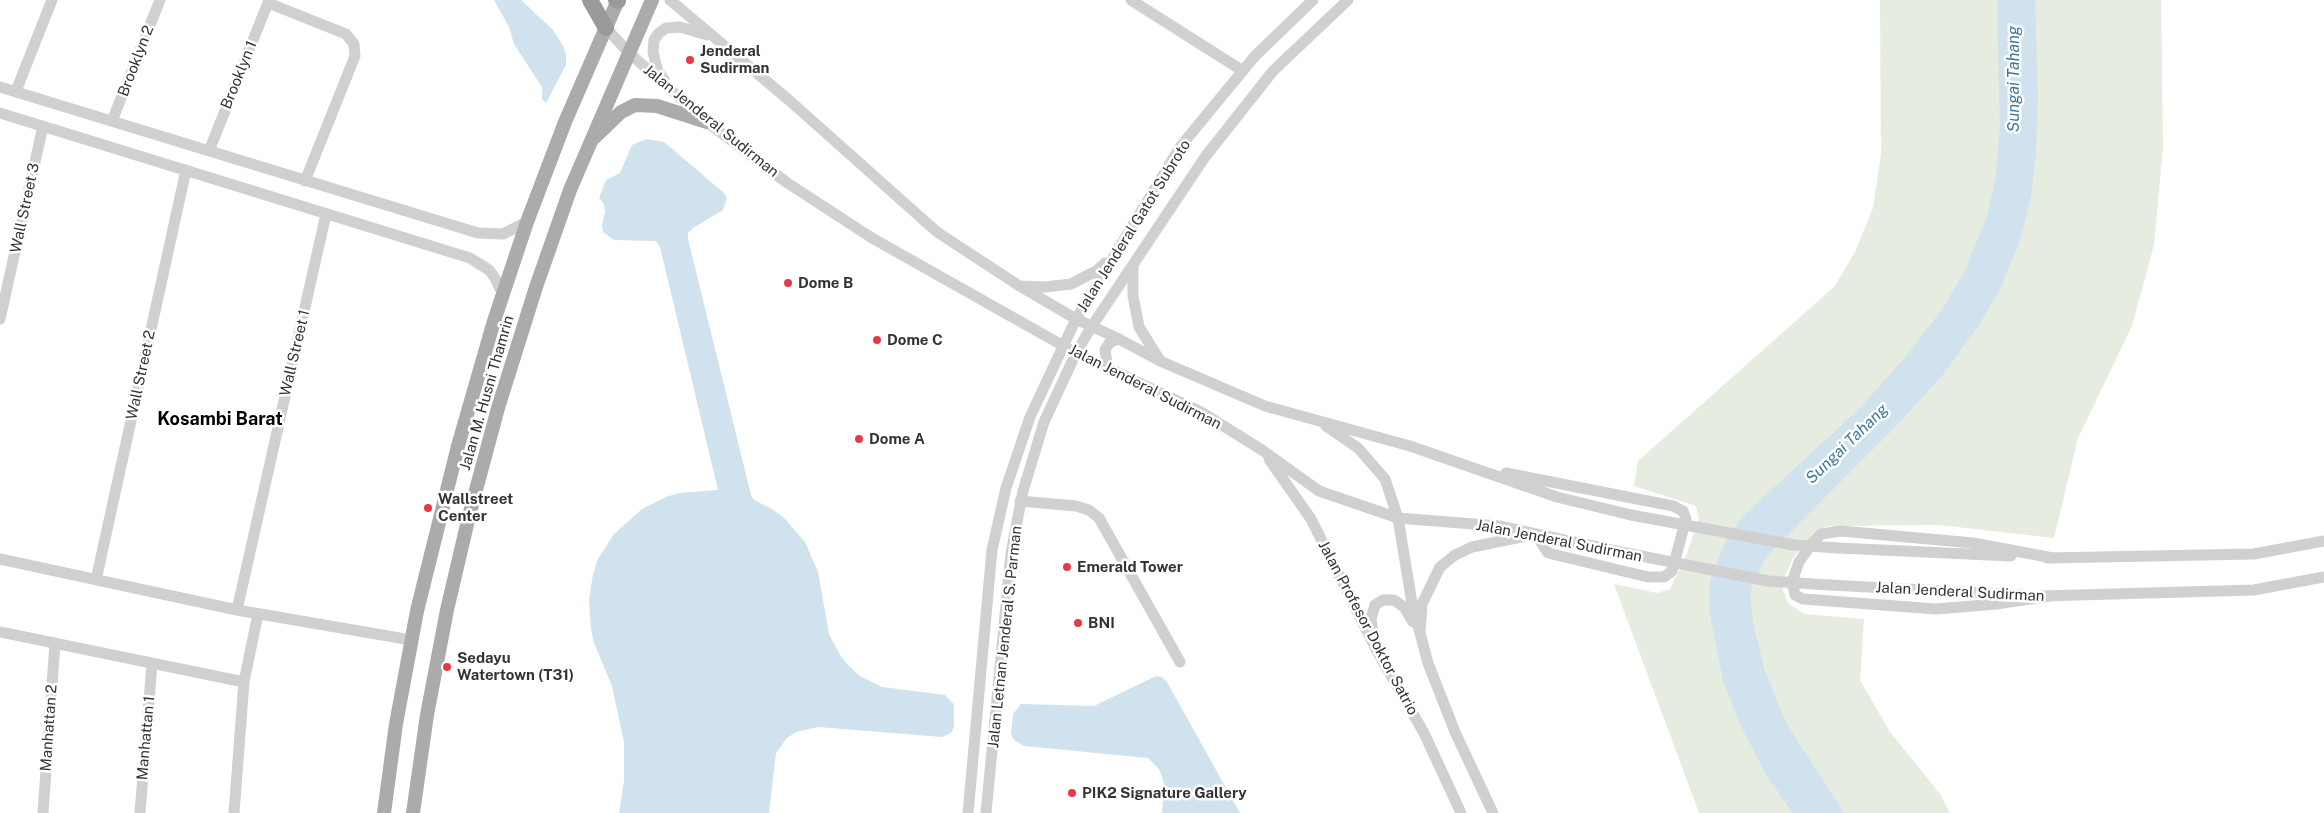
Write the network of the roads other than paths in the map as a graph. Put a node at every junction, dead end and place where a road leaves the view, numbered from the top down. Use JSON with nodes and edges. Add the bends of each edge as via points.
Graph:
{"nodes":[{"id":1,"x":52,"y":0,"type":"edge"},
{"id":2,"x":160,"y":0,"type":"edge"},
{"id":3,"x":590,"y":0,"type":"edge"},
{"id":4,"x":618,"y":0,"type":"edge"},
{"id":5,"x":652,"y":0,"type":"edge"},
{"id":6,"x":670,"y":0,"type":"edge"},
{"id":7,"x":1131,"y":0,"type":"edge"},
{"id":8,"x":1313,"y":0,"type":"edge"},
{"id":9,"x":1348,"y":0,"type":"edge"},
{"id":10,"x":269,"y":1,"type":"edge"},
{"id":11,"x":606,"y":28,"type":"junction"},
{"id":12,"x":718,"y":40,"type":"junction"},
{"id":13,"x":628,"y":52,"type":"junction"},
{"id":14,"x":1243,"y":71,"type":"junction"},
{"id":15,"x":0,"y":87,"type":"edge"},
{"id":16,"x":16,"y":91,"type":"junction"},
{"id":17,"x":679,"y":97,"type":"junction"},
{"id":18,"x":0,"y":113,"type":"edge"},
{"id":19,"x":112,"y":121,"type":"junction"},
{"id":20,"x":707,"y":122,"type":"junction"},
{"id":21,"x":43,"y":126,"type":"junction"},
{"id":22,"x":588,"y":145,"type":"junction"},
{"id":23,"x":208,"y":151,"type":"junction"},
{"id":24,"x":186,"y":170,"type":"junction"},
{"id":25,"x":306,"y":180,"type":"junction"},
{"id":26,"x":326,"y":214,"type":"junction"},
{"id":27,"x":527,"y":222,"type":"junction"},
{"id":28,"x":1114,"y":255,"type":"junction"},
{"id":29,"x":1133,"y":265,"type":"junction"},
{"id":30,"x":1018,"y":286,"type":"junction"},
{"id":31,"x":502,"y":296,"type":"junction"},
{"id":32,"x":0,"y":319,"type":"edge"},
{"id":33,"x":1076,"y":319,"type":"junction"},
{"id":34,"x":1092,"y":326,"type":"junction"},
{"id":35,"x":1120,"y":339,"type":"junction"},
{"id":36,"x":1063,"y":345,"type":"junction"},
{"id":37,"x":1076,"y":353,"type":"junction"},
{"id":38,"x":1160,"y":361,"type":"junction"},
{"id":39,"x":1108,"y":370,"type":"junction"},
{"id":40,"x":1318,"y":421,"type":"junction"},
{"id":41,"x":1262,"y":450,"type":"junction"},
{"id":42,"x":1444,"y":458,"type":"junction"},
{"id":43,"x":1020,"y":501,"type":"junction"},
{"id":44,"x":1398,"y":518,"type":"junction"},
{"id":45,"x":1536,"y":534,"type":"junction"},
{"id":46,"x":2324,"y":541,"type":"edge"},
{"id":47,"x":2053,"y":558,"type":"junction"},
{"id":48,"x":0,"y":559,"type":"edge"},
{"id":49,"x":2324,"y":577,"type":"edge"},
{"id":50,"x":96,"y":580,"type":"junction"},
{"id":51,"x":2050,"y":596,"type":"junction"},
{"id":52,"x":236,"y":610,"type":"junction"},
{"id":53,"x":258,"y":614,"type":"junction"},
{"id":54,"x":0,"y":632,"type":"edge"},
{"id":55,"x":1420,"y":632,"type":"junction"},
{"id":56,"x":411,"y":640,"type":"junction"},
{"id":57,"x":55,"y":643,"type":"junction"},
{"id":58,"x":1377,"y":651,"type":"junction"},
{"id":59,"x":1180,"y":662,"type":"dead end"},
{"id":60,"x":152,"y":663,"type":"junction"},
{"id":61,"x":244,"y":682,"type":"junction"},
{"id":62,"x":42,"y":813,"type":"edge"},
{"id":63,"x":140,"y":813,"type":"edge"},
{"id":64,"x":234,"y":813,"type":"edge"},
{"id":65,"x":384,"y":813,"type":"edge"},
{"id":66,"x":413,"y":813,"type":"edge"},
{"id":67,"x":968,"y":813,"type":"edge"},
{"id":68,"x":986,"y":813,"type":"edge"},
{"id":69,"x":1461,"y":813,"type":"edge"},
{"id":70,"x":1492,"y":813,"type":"edge"}],
"edges":[{"from":1,"to":16,"type":"street"},
{"from":2,"to":19,"type":"street","name":"Brooklyn 2"},
{"from":3,"to":11,"type":"highway"},
{"from":4,"to":11,"type":"main road","name":"Jalan M. Husni Thamrin"},
{"from":5,"to":13,"type":"main road","name":"Jalan M. Husni Thamrin"},
{"from":6,"to":12,"type":"street","name":"Jalan Jenderal Sudirman"},
{"from":7,"to":14,"type":"street"},
{"from":8,"to":14,"type":"street","name":"Jalan Jenderal Gatot Subroto"},
{"from":9,"to":29,"type":"street","name":"Jalan Jenderal Gatot Subroto","via":[[1273,71],[1205,157]]},
{"from":10,"to":23,"type":"street","name":"Brooklyn 1"},
{"from":10,"to":25,"type":"street","via":[[346,34],[354,44],[355,56]]},
{"from":11,"to":13,"type":"street","name":"Jalan Jenderal Sudirman"},
{"from":11,"to":27,"type":"main road","name":"Jalan M. Husni Thamrin"},
{"from":12,"to":17,"type":"street","via":[[680,27],[666,28],[656,36],[655,65]]},
{"from":12,"to":30,"type":"street","name":"Jalan Jenderal Sudirman","via":[[937,232]]},
{"from":13,"to":17,"type":"street","name":"Jalan Jenderal Sudirman"},
{"from":13,"to":22,"type":"main road","name":"Jalan M. Husni Thamrin"},
{"from":14,"to":28,"type":"street","name":"Jalan Jenderal Gatot Subroto","via":[[1180,147]]},
{"from":15,"to":16,"type":"street"},
{"from":16,"to":19,"type":"street"},
{"from":17,"to":20,"type":"street","name":"Jalan Jenderal Sudirman"},
{"from":18,"to":21,"type":"street"},
{"from":19,"to":23,"type":"street"},
{"from":20,"to":22,"type":"main road","via":[[657,106],[635,105],[615,117]]},
{"from":20,"to":36,"type":"street","name":"Jalan Jenderal Sudirman","via":[[786,182],[872,238]]},
{"from":21,"to":24,"type":"street"},
{"from":21,"to":32,"type":"street","name":"Wall Street 3"},
{"from":22,"to":66,"type":"main road","name":"Jalan M. Husni Thamrin","via":[[539,278],[485,452],[447,610]]},
{"from":23,"to":25,"type":"street"},
{"from":24,"to":26,"type":"street"},
{"from":24,"to":50,"type":"street","name":"Wall Street 2"},
{"from":25,"to":27,"type":"street","via":[[478,234],[503,234]]},
{"from":26,"to":31,"type":"street","via":[[476,260],[496,278]]},
{"from":26,"to":52,"type":"street","name":"Wall Street 1"},
{"from":27,"to":31,"type":"main road","name":"Jalan M. Husni Thamrin"},
{"from":28,"to":30,"type":"street","via":[[1096,271],[1071,284]]},
{"from":28,"to":33,"type":"street","name":"Jalan Jenderal Gatot Subroto"},
{"from":29,"to":34,"type":"street","name":"Jalan Jenderal Gatot Subroto"},
{"from":29,"to":38,"type":"street","via":[[1133,296],[1140,327]]},
{"from":30,"to":33,"type":"street","name":"Jalan Jenderal Sudirman"},
{"from":31,"to":56,"type":"main road","name":"Jalan M. Husni Thamrin","via":[[447,484]]},
{"from":33,"to":34,"type":"street","name":"Jalan Jenderal Sudirman"},
{"from":33,"to":36,"type":"street","name":"Jalan Jenderal Gatot Subroto"},
{"from":34,"to":35,"type":"street","name":"Jalan Jenderal Sudirman"},
{"from":34,"to":37,"type":"street","name":"Jalan Letnan Jenderal S. Parman"},
{"from":35,"to":38,"type":"street","name":"Jalan Jenderal Sudirman"},
{"from":35,"to":39,"type":"street","via":[[1110,342],[1105,350]]},
{"from":36,"to":37,"type":"street","name":"Jalan Jenderal Sudirman"},
{"from":36,"to":67,"type":"street","name":"Jalan Letnan Jenderal S. Parman","via":[[1030,417],[1006,488],[992,550]]},
{"from":37,"to":39,"type":"street","name":"Jalan Jenderal Sudirman"},
{"from":37,"to":43,"type":"street","name":"Jalan Letnan Jenderal S. Parman","via":[[1044,422]]},
{"from":38,"to":40,"type":"street","name":"Jalan Jenderal Sudirman","via":[[1265,406]]},
{"from":39,"to":41,"type":"street","name":"Jalan Jenderal Sudirman","via":[[1201,412]]},
{"from":40,"to":42,"type":"street","name":"Jalan Jenderal Sudirman"},
{"from":40,"to":44,"type":"street","via":[[1358,448],[1385,479]]},
{"from":41,"to":44,"type":"street","name":"Jalan Jenderal Sudirman","via":[[1319,491]]},
{"from":41,"to":58,"type":"street","name":"Jalan Profesor Doktor Satrio","via":[[1311,519]]},
{"from":42,"to":45,"type":"street","via":[[1546,482],[1673,506],[1683,511],[1686,519],[1672,571],[1664,577],[1648,577],[1548,554]]},
{"from":42,"to":47,"type":"street","name":"Jalan Jenderal Sudirman","bridge":true,"via":[[1557,497],[1631,515],[1794,545]]},
{"from":43,"to":59,"type":"street","via":[[1076,506],[1099,518]]},
{"from":43,"to":68,"type":"street","name":"Jalan Letnan Jenderal S. Parman","via":[[1011,553]]},
{"from":44,"to":45,"type":"street","name":"Jalan Jenderal Sudirman","via":[[1499,526]]},
{"from":44,"to":55,"type":"street"},
{"from":45,"to":51,"type":"street","name":"Jalan Jenderal Sudirman","bridge":true,"via":[[1768,581]]},
{"from":45,"to":55,"type":"street","via":[[1472,547],[1440,567],[1422,604]]},
{"from":46,"to":47,"type":"street","name":"Jalan Jenderal Sudirman","via":[[2254,554]]},
{"from":47,"to":51,"type":"street","via":[[1973,543],[1841,531],[1821,534],[1812,543],[1799,562],[1792,582],[1795,594],[1803,599],[1936,608]]},
{"from":48,"to":50,"type":"street"},
{"from":49,"to":51,"type":"street","name":"Jalan Jenderal Sudirman","via":[[2254,590]]},
{"from":50,"to":52,"type":"street"},
{"from":52,"to":53,"type":"street"},
{"from":53,"to":56,"type":"street"},
{"from":53,"to":61,"type":"street"},
{"from":54,"to":57,"type":"street"},
{"from":55,"to":58,"type":"street","via":[[1404,607],[1394,600],[1383,600],[1375,605],[1372,619]]},
{"from":55,"to":70,"type":"street","via":[[1428,663],[1455,732]]},
{"from":56,"to":65,"type":"main road","name":"Jalan M. Husni Thamrin"},
{"from":57,"to":60,"type":"street"},
{"from":57,"to":62,"type":"street","name":"Manhattan 2"},
{"from":58,"to":69,"type":"street","name":"Jalan Profesor Doktor Satrio","via":[[1424,733]]},
{"from":60,"to":61,"type":"street"},
{"from":60,"to":63,"type":"street","name":"Manhattan 1"},
{"from":61,"to":64,"type":"street"}]}
